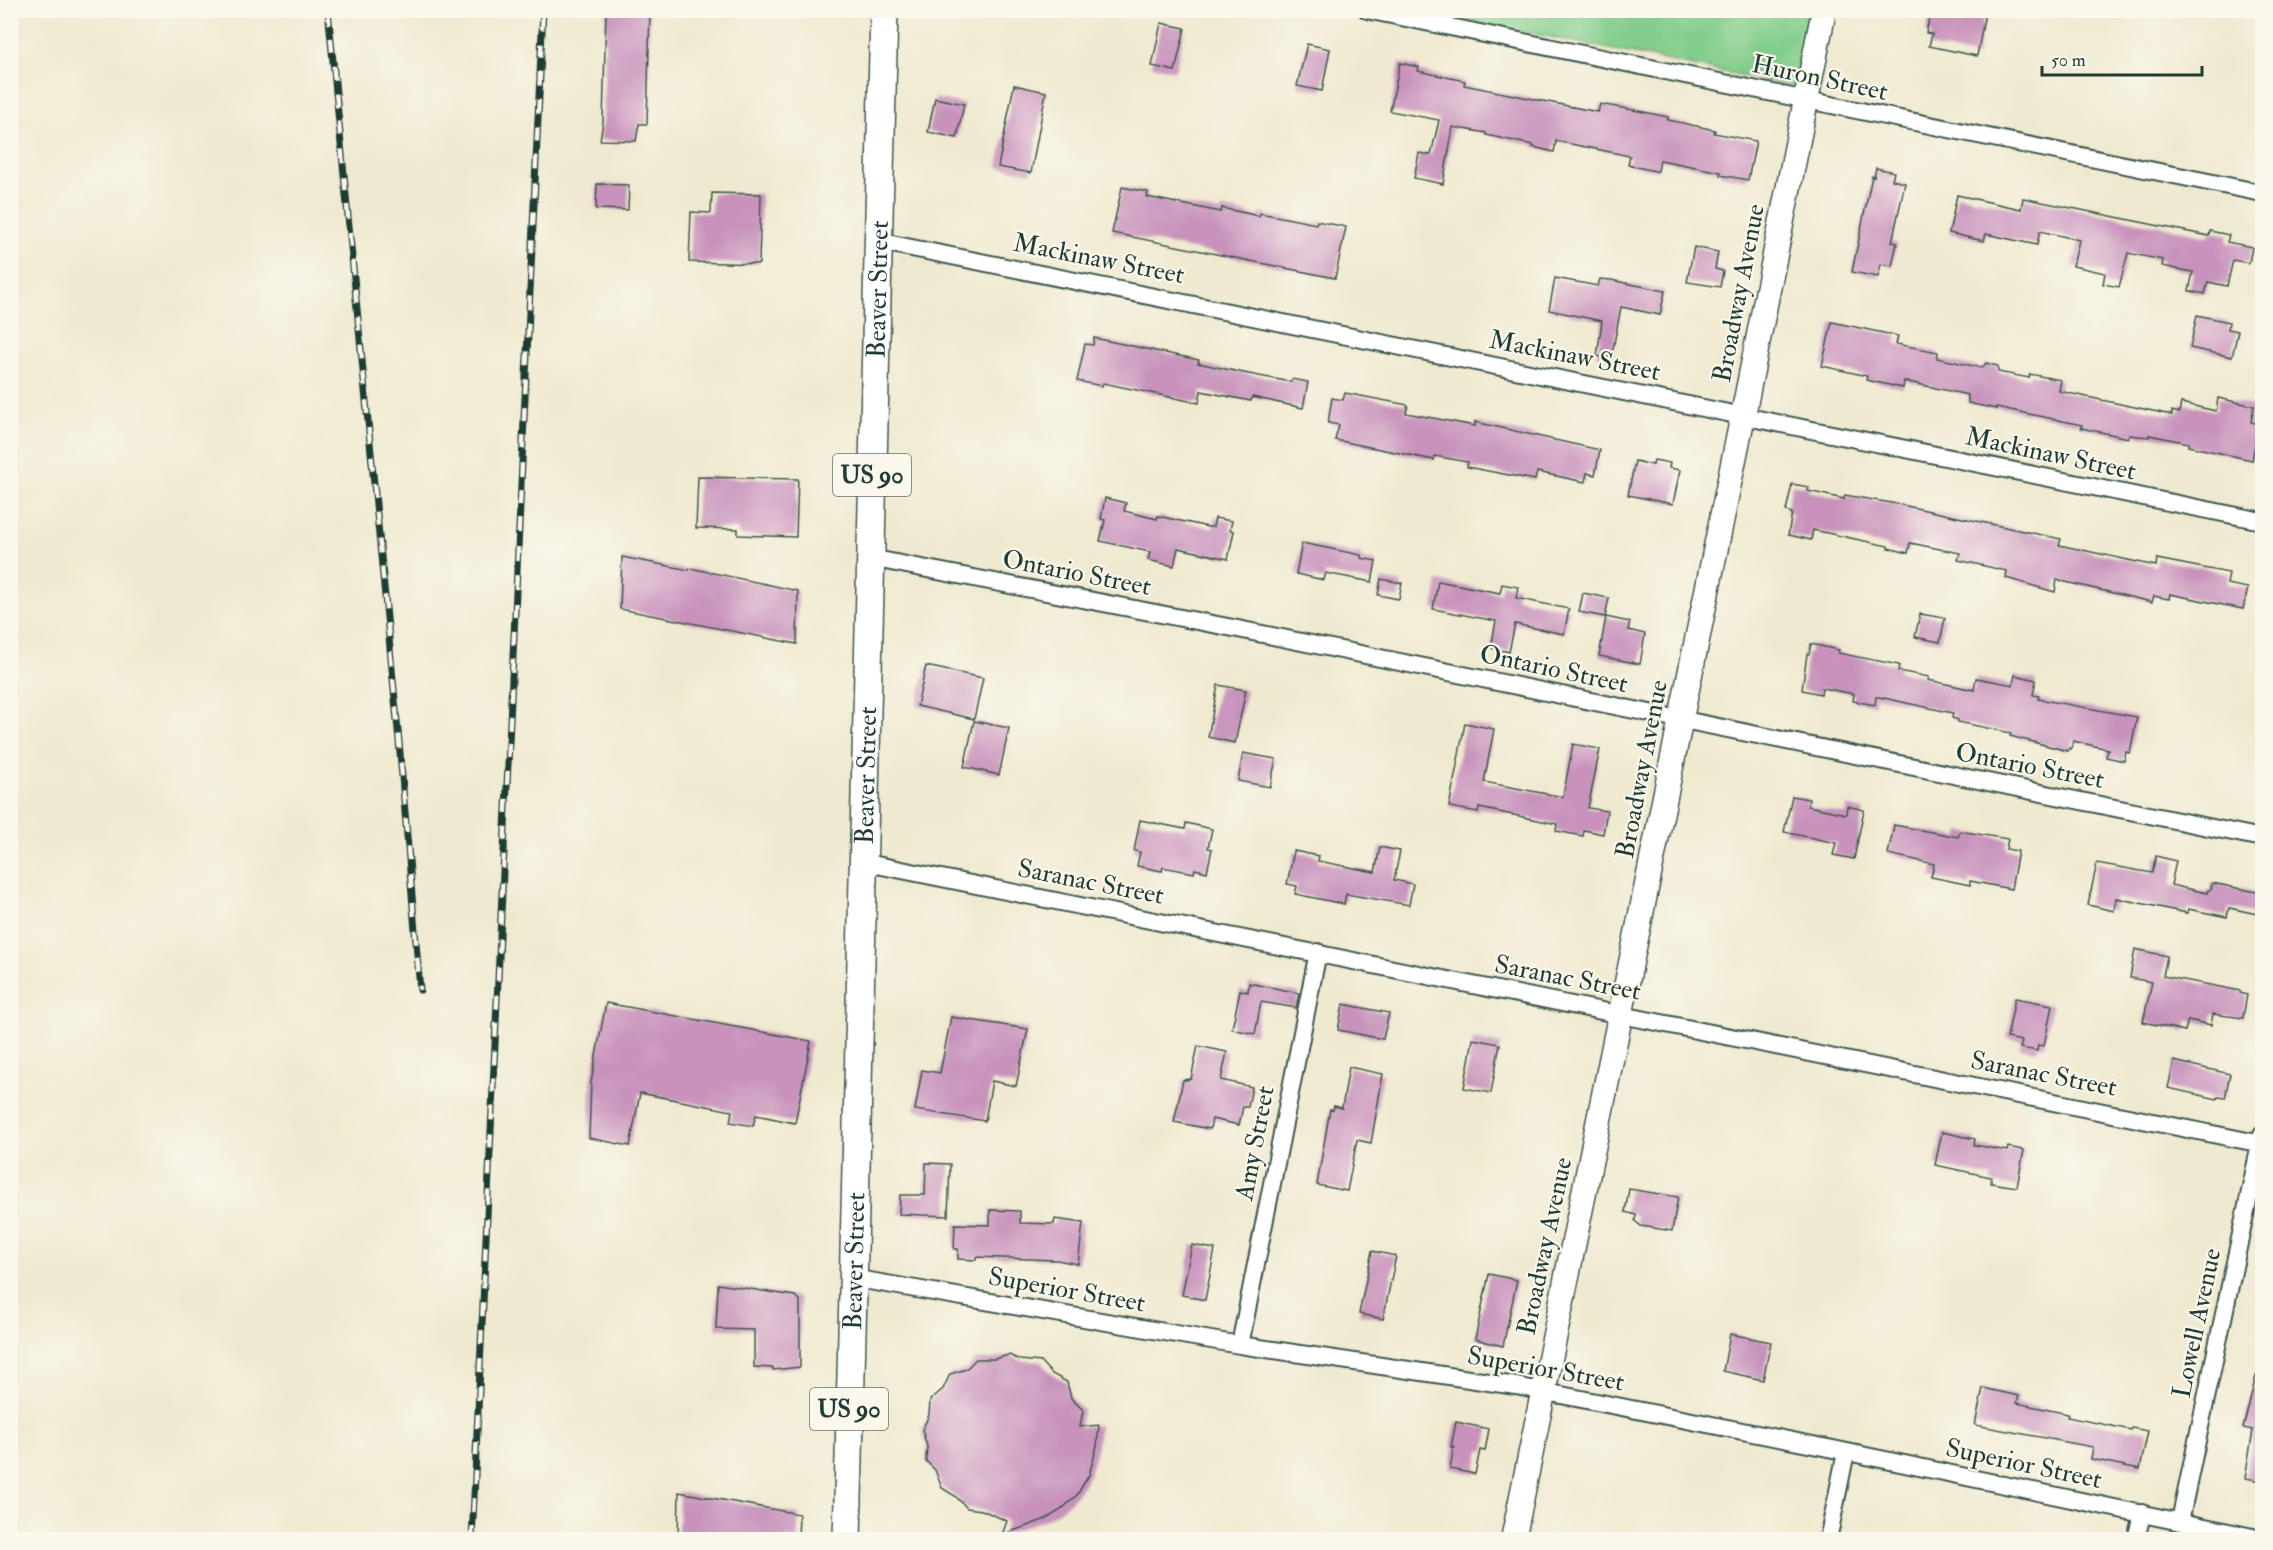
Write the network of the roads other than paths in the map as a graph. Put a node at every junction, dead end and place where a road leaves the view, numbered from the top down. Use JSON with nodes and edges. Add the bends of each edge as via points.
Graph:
{"nodes":[{"id":1,"x":884,"y":10,"type":"edge"},
{"id":2,"x":1367,"y":10,"type":"edge"},
{"id":3,"x":1824,"y":10,"type":"edge"},
{"id":4,"x":1806,"y":100,"type":"junction"},
{"id":5,"x":2262,"y":194,"type":"edge"},
{"id":6,"x":878,"y":241,"type":"junction"},
{"id":7,"x":1743,"y":415,"type":"junction"},
{"id":8,"x":2262,"y":521,"type":"edge"},
{"id":9,"x":870,"y":558,"type":"junction"},
{"id":10,"x":1680,"y":720,"type":"junction"},
{"id":11,"x":2262,"y":838,"type":"edge"},
{"id":12,"x":862,"y":862,"type":"junction"},
{"id":13,"x":1318,"y":952,"type":"junction"},
{"id":14,"x":1621,"y":1013,"type":"junction"},
{"id":15,"x":2262,"y":1141,"type":"edge"},
{"id":16,"x":852,"y":1278,"type":"junction"},
{"id":17,"x":1240,"y":1345,"type":"junction"},
{"id":18,"x":1543,"y":1392,"type":"junction"},
{"id":19,"x":1846,"y":1452,"type":"junction"},
{"id":20,"x":2142,"y":1514,"type":"junction"},
{"id":21,"x":2180,"y":1521,"type":"junction"},
{"id":22,"x":847,"y":1539,"type":"edge"},
{"id":23,"x":1513,"y":1539,"type":"edge"},
{"id":24,"x":1828,"y":1539,"type":"edge"},
{"id":25,"x":2136,"y":1539,"type":"edge"},
{"id":26,"x":2262,"y":1539,"type":"edge"}],
"edges":[{"from":1,"to":6,"type":"main road","name":"Beaver Street","number":"US 90"},
{"from":2,"to":4,"type":"street","name":"Huron Street"},
{"from":3,"to":4,"type":"street","name":"Broadway Avenue"},
{"from":4,"to":5,"type":"street","name":"Huron Street"},
{"from":4,"to":7,"type":"street","name":"Broadway Avenue"},
{"from":6,"to":7,"type":"street","name":"Mackinaw Street"},
{"from":6,"to":9,"type":"main road","name":"Beaver Street","number":"US 90"},
{"from":7,"to":8,"type":"street","name":"Mackinaw Street"},
{"from":7,"to":10,"type":"street","name":"Broadway Avenue"},
{"from":9,"to":10,"type":"street","name":"Ontario Street"},
{"from":9,"to":12,"type":"main road","name":"Beaver Street","number":"US 90"},
{"from":10,"to":11,"type":"street","name":"Ontario Street"},
{"from":10,"to":14,"type":"street","name":"Broadway Avenue"},
{"from":12,"to":13,"type":"street","name":"Saranac Street"},
{"from":12,"to":16,"type":"main road","name":"Beaver Street","number":"US 90"},
{"from":13,"to":14,"type":"street","name":"Saranac Street"},
{"from":13,"to":17,"type":"street","name":"Amy Street"},
{"from":14,"to":15,"type":"street","name":"Saranac Street"},
{"from":14,"to":18,"type":"street","name":"Broadway Avenue"},
{"from":15,"to":21,"type":"street","name":"Lowell Avenue"},
{"from":16,"to":17,"type":"street","name":"Superior Street"},
{"from":16,"to":22,"type":"main road","name":"Beaver Street","number":"US 90"},
{"from":17,"to":18,"type":"street","name":"Superior Street"},
{"from":18,"to":19,"type":"street","name":"Superior Street"},
{"from":18,"to":23,"type":"street","name":"Broadway Avenue"},
{"from":19,"to":20,"type":"street","name":"Superior Street"},
{"from":19,"to":24,"type":"street"},
{"from":20,"to":21,"type":"street","name":"Superior Street"},
{"from":20,"to":25,"type":"street"},
{"from":21,"to":26,"type":"street","name":"Superior Street"}]}
